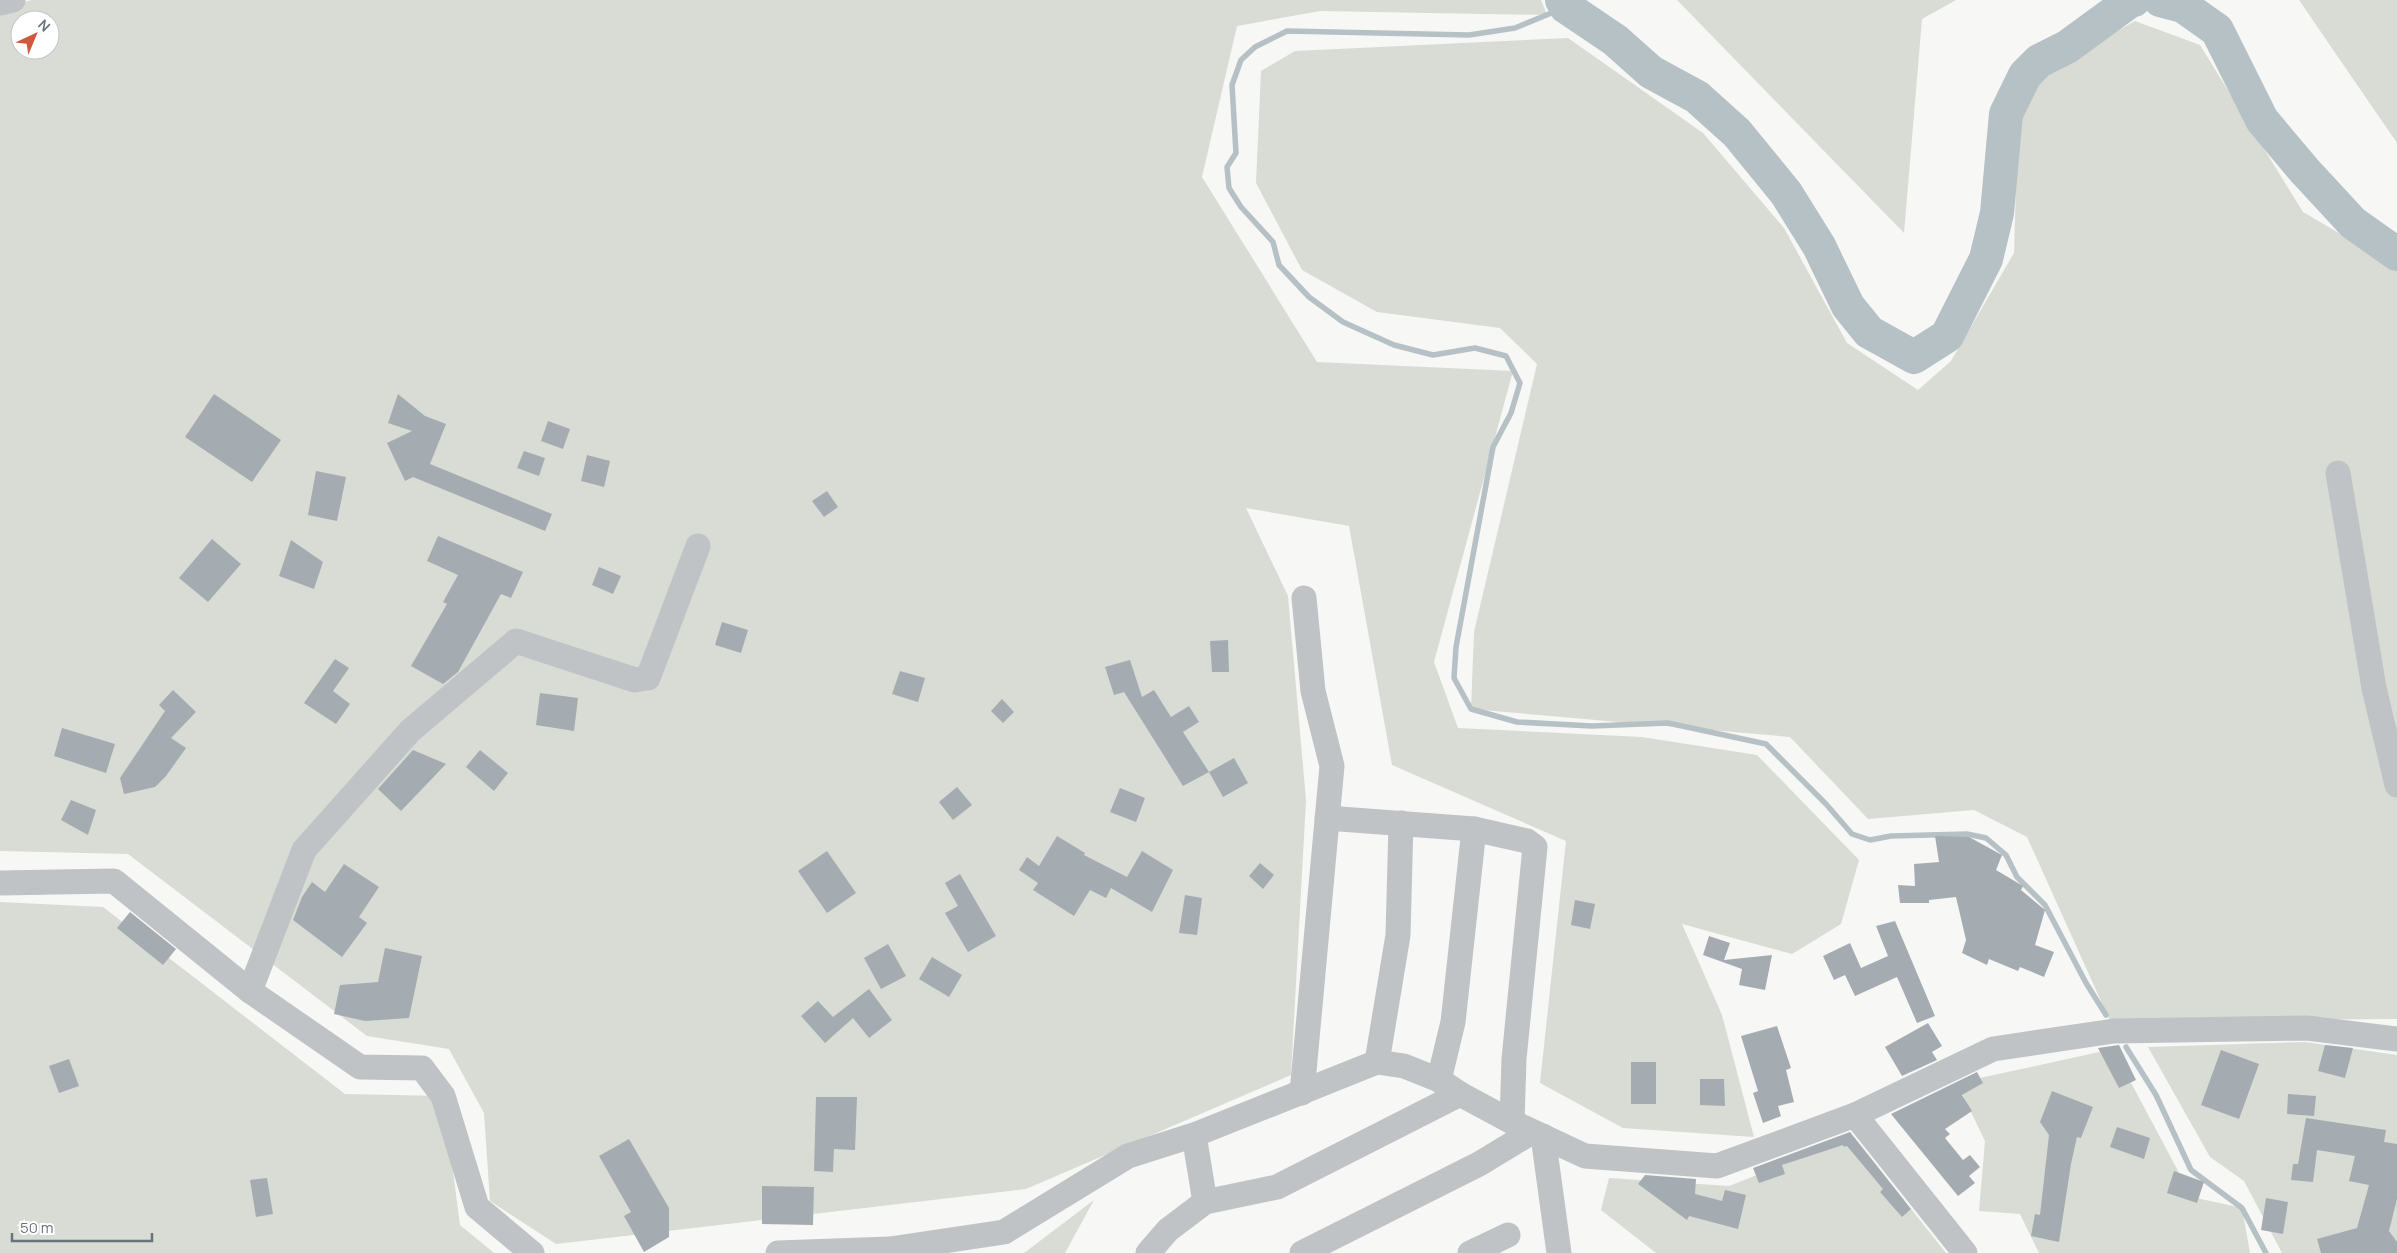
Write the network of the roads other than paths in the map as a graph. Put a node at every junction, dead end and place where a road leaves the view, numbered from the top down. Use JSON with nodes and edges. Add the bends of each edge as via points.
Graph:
{"nodes":[{"id":1,"x":13,"y":0,"type":"edge"},
{"id":2,"x":0,"y":3,"type":"edge"},
{"id":3,"x":2338,"y":473,"type":"dead end"},
{"id":4,"x":698,"y":546,"type":"dead end"},
{"id":5,"x":1304,"y":598,"type":"dead end"},
{"id":6,"x":2397,"y":785,"type":"edge"},
{"id":7,"x":1327,"y":818,"type":"junction"},
{"id":8,"x":1401,"y":823,"type":"junction"},
{"id":9,"x":1474,"y":829,"type":"junction"},
{"id":10,"x":0,"y":883,"type":"edge"},
{"id":11,"x":250,"y":991,"type":"junction"},
{"id":12,"x":2397,"y":1039,"type":"edge"},
{"id":13,"x":1377,"y":1062,"type":"junction"},
{"id":14,"x":1439,"y":1080,"type":"junction"},
{"id":15,"x":1302,"y":1093,"type":"junction"},
{"id":16,"x":1460,"y":1094,"type":"junction"},
{"id":17,"x":1856,"y":1116,"type":"junction"},
{"id":18,"x":1529,"y":1130,"type":"junction"},
{"id":19,"x":1194,"y":1135,"type":"junction"},
{"id":20,"x":1205,"y":1202,"type":"junction"},
{"id":21,"x":1508,"y":1235,"type":"dead end"},
{"id":22,"x":532,"y":1253,"type":"edge"},
{"id":23,"x":778,"y":1253,"type":"edge"},
{"id":24,"x":1148,"y":1253,"type":"edge"},
{"id":25,"x":1302,"y":1253,"type":"edge"},
{"id":26,"x":1470,"y":1253,"type":"edge"},
{"id":27,"x":1559,"y":1253,"type":"edge"},
{"id":28,"x":1965,"y":1253,"type":"edge"}],
"edges":[{"from":1,"to":2,"type":"street"},
{"from":3,"to":6,"type":"street","via":[[2374,688]]},
{"from":4,"to":11,"type":"street","via":[[648,678],[635,680],[516,641],[410,731],[304,850]]},
{"from":5,"to":7,"type":"street","via":[[1313,691],[1332,766]]},
{"from":7,"to":8,"type":"street"},
{"from":7,"to":15,"type":"street"},
{"from":8,"to":9,"type":"street"},
{"from":8,"to":13,"type":"street","via":[[1398,935]]},
{"from":9,"to":14,"type":"street","via":[[1453,1022]]},
{"from":9,"to":18,"type":"street","via":[[1527,841],[1535,847],[1514,1059]]},
{"from":10,"to":11,"type":"street","via":[[114,880]]},
{"from":11,"to":22,"type":"street","via":[[360,1067],[422,1068],[443,1096],[477,1207]]},
{"from":12,"to":17,"type":"street","via":[[2307,1028],[2114,1031],[1993,1049]]},
{"from":13,"to":14,"type":"street","via":[[1404,1066]]},
{"from":13,"to":15,"type":"street"},
{"from":14,"to":16,"type":"street"},
{"from":15,"to":19,"type":"street"},
{"from":16,"to":18,"type":"street"},
{"from":16,"to":20,"type":"street","via":[[1277,1187]]},
{"from":17,"to":18,"type":"street","via":[[1717,1166],[1585,1156]]},
{"from":17,"to":28,"type":"street"},
{"from":18,"to":25,"type":"street","via":[[1479,1164]]},
{"from":18,"to":27,"type":"street"},
{"from":19,"to":20,"type":"street"},
{"from":19,"to":23,"type":"street","via":[[1128,1156],[1004,1232],[890,1249]]},
{"from":20,"to":24,"type":"street","via":[[1168,1230]]},
{"from":21,"to":26,"type":"street"}]}
